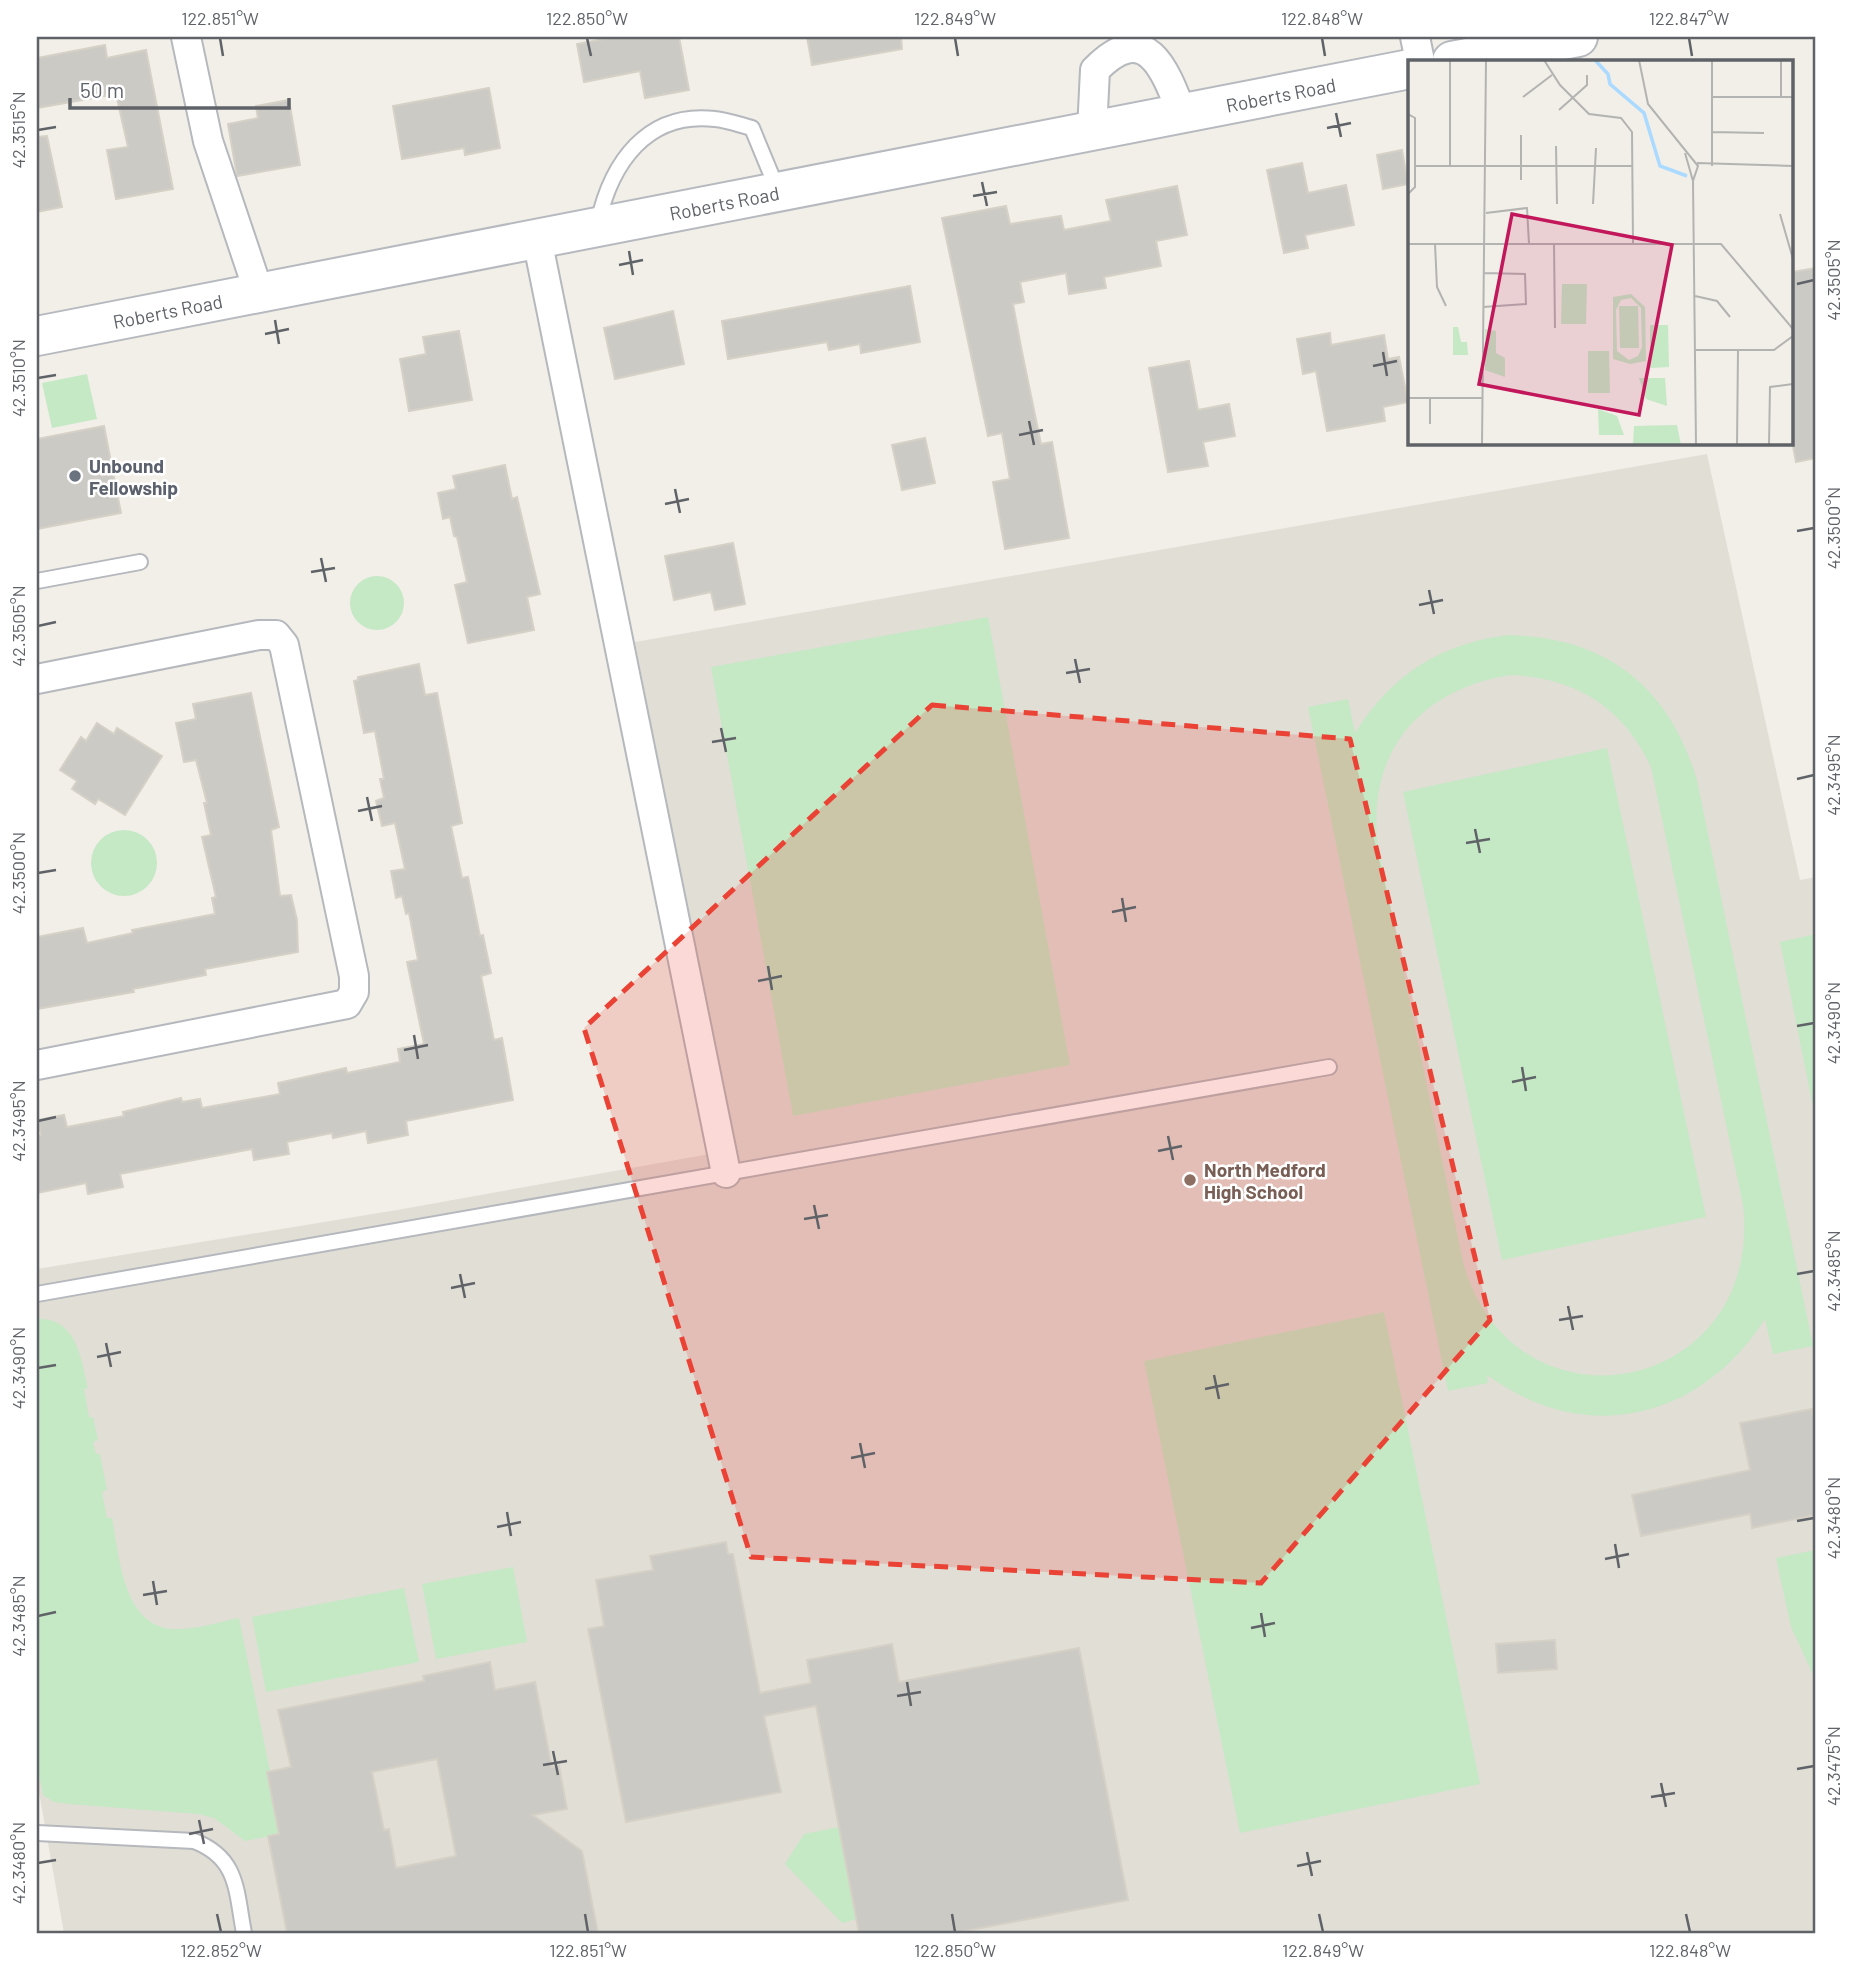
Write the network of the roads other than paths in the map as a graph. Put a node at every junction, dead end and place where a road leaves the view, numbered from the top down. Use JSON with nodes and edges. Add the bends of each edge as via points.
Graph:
{"nodes":[{"id":1,"x":186,"y":37,"type":"edge"},
{"id":2,"x":1415,"y":37,"type":"edge"},
{"id":3,"x":1580,"y":41,"type":"edge"},
{"id":4,"x":1419,"y":60,"type":"edge"},
{"id":5,"x":1457,"y":60,"type":"edge"},
{"id":6,"x":1408,"y":69,"type":"edge"},
{"id":7,"x":1182,"y":114,"type":"junction"},
{"id":8,"x":1092,"y":131,"type":"junction"},
{"id":9,"x":779,"y":192,"type":"junction"},
{"id":10,"x":597,"y":227,"type":"junction"},
{"id":11,"x":537,"y":239,"type":"junction"},
{"id":12,"x":258,"y":293,"type":"junction"},
{"id":13,"x":37,"y":336,"type":"edge"},
{"id":14,"x":140,"y":562,"type":"dead end"},
{"id":15,"x":37,"y":581,"type":"edge"},
{"id":16,"x":37,"y":679,"type":"edge"},
{"id":17,"x":37,"y":1065,"type":"edge"},
{"id":18,"x":1329,"y":1067,"type":"dead end"},
{"id":19,"x":726,"y":1173,"type":"junction"},
{"id":20,"x":37,"y":1293,"type":"edge"},
{"id":21,"x":37,"y":1833,"type":"edge"},
{"id":22,"x":244,"y":1933,"type":"edge"}],
"edges":[{"from":1,"to":12,"type":"street","via":[[208,141]]},
{"from":2,"to":4,"type":"street"},
{"from":3,"to":5,"type":"street"},
{"from":6,"to":7,"type":"street","name":"Roberts Road"},
{"from":7,"to":8,"type":"street","name":"Roberts Road"},
{"from":7,"to":8,"type":"street","via":[[1156,56],[1137,49],[1110,55],[1095,70]]},
{"from":8,"to":9,"type":"street","name":"Roberts Road"},
{"from":9,"to":10,"type":"street","name":"Roberts Road"},
{"from":9,"to":10,"type":"lane","via":[[752,128],[714,118],[689,121],[654,128],[626,156],[608,185]]},
{"from":10,"to":11,"type":"street","name":"Roberts Road"},
{"from":11,"to":12,"type":"street","name":"Roberts Road"},
{"from":11,"to":19,"type":"street"},
{"from":12,"to":13,"type":"street","name":"Roberts Road"},
{"from":14,"to":15,"type":"lane"},
{"from":16,"to":17,"type":"street","via":[[275,635],[284,645],[354,984],[347,1004]]},
{"from":18,"to":19,"type":"lane"},
{"from":19,"to":20,"type":"lane"},
{"from":21,"to":22,"type":"lane","via":[[194,1842],[214,1849],[233,1879]]}]}
